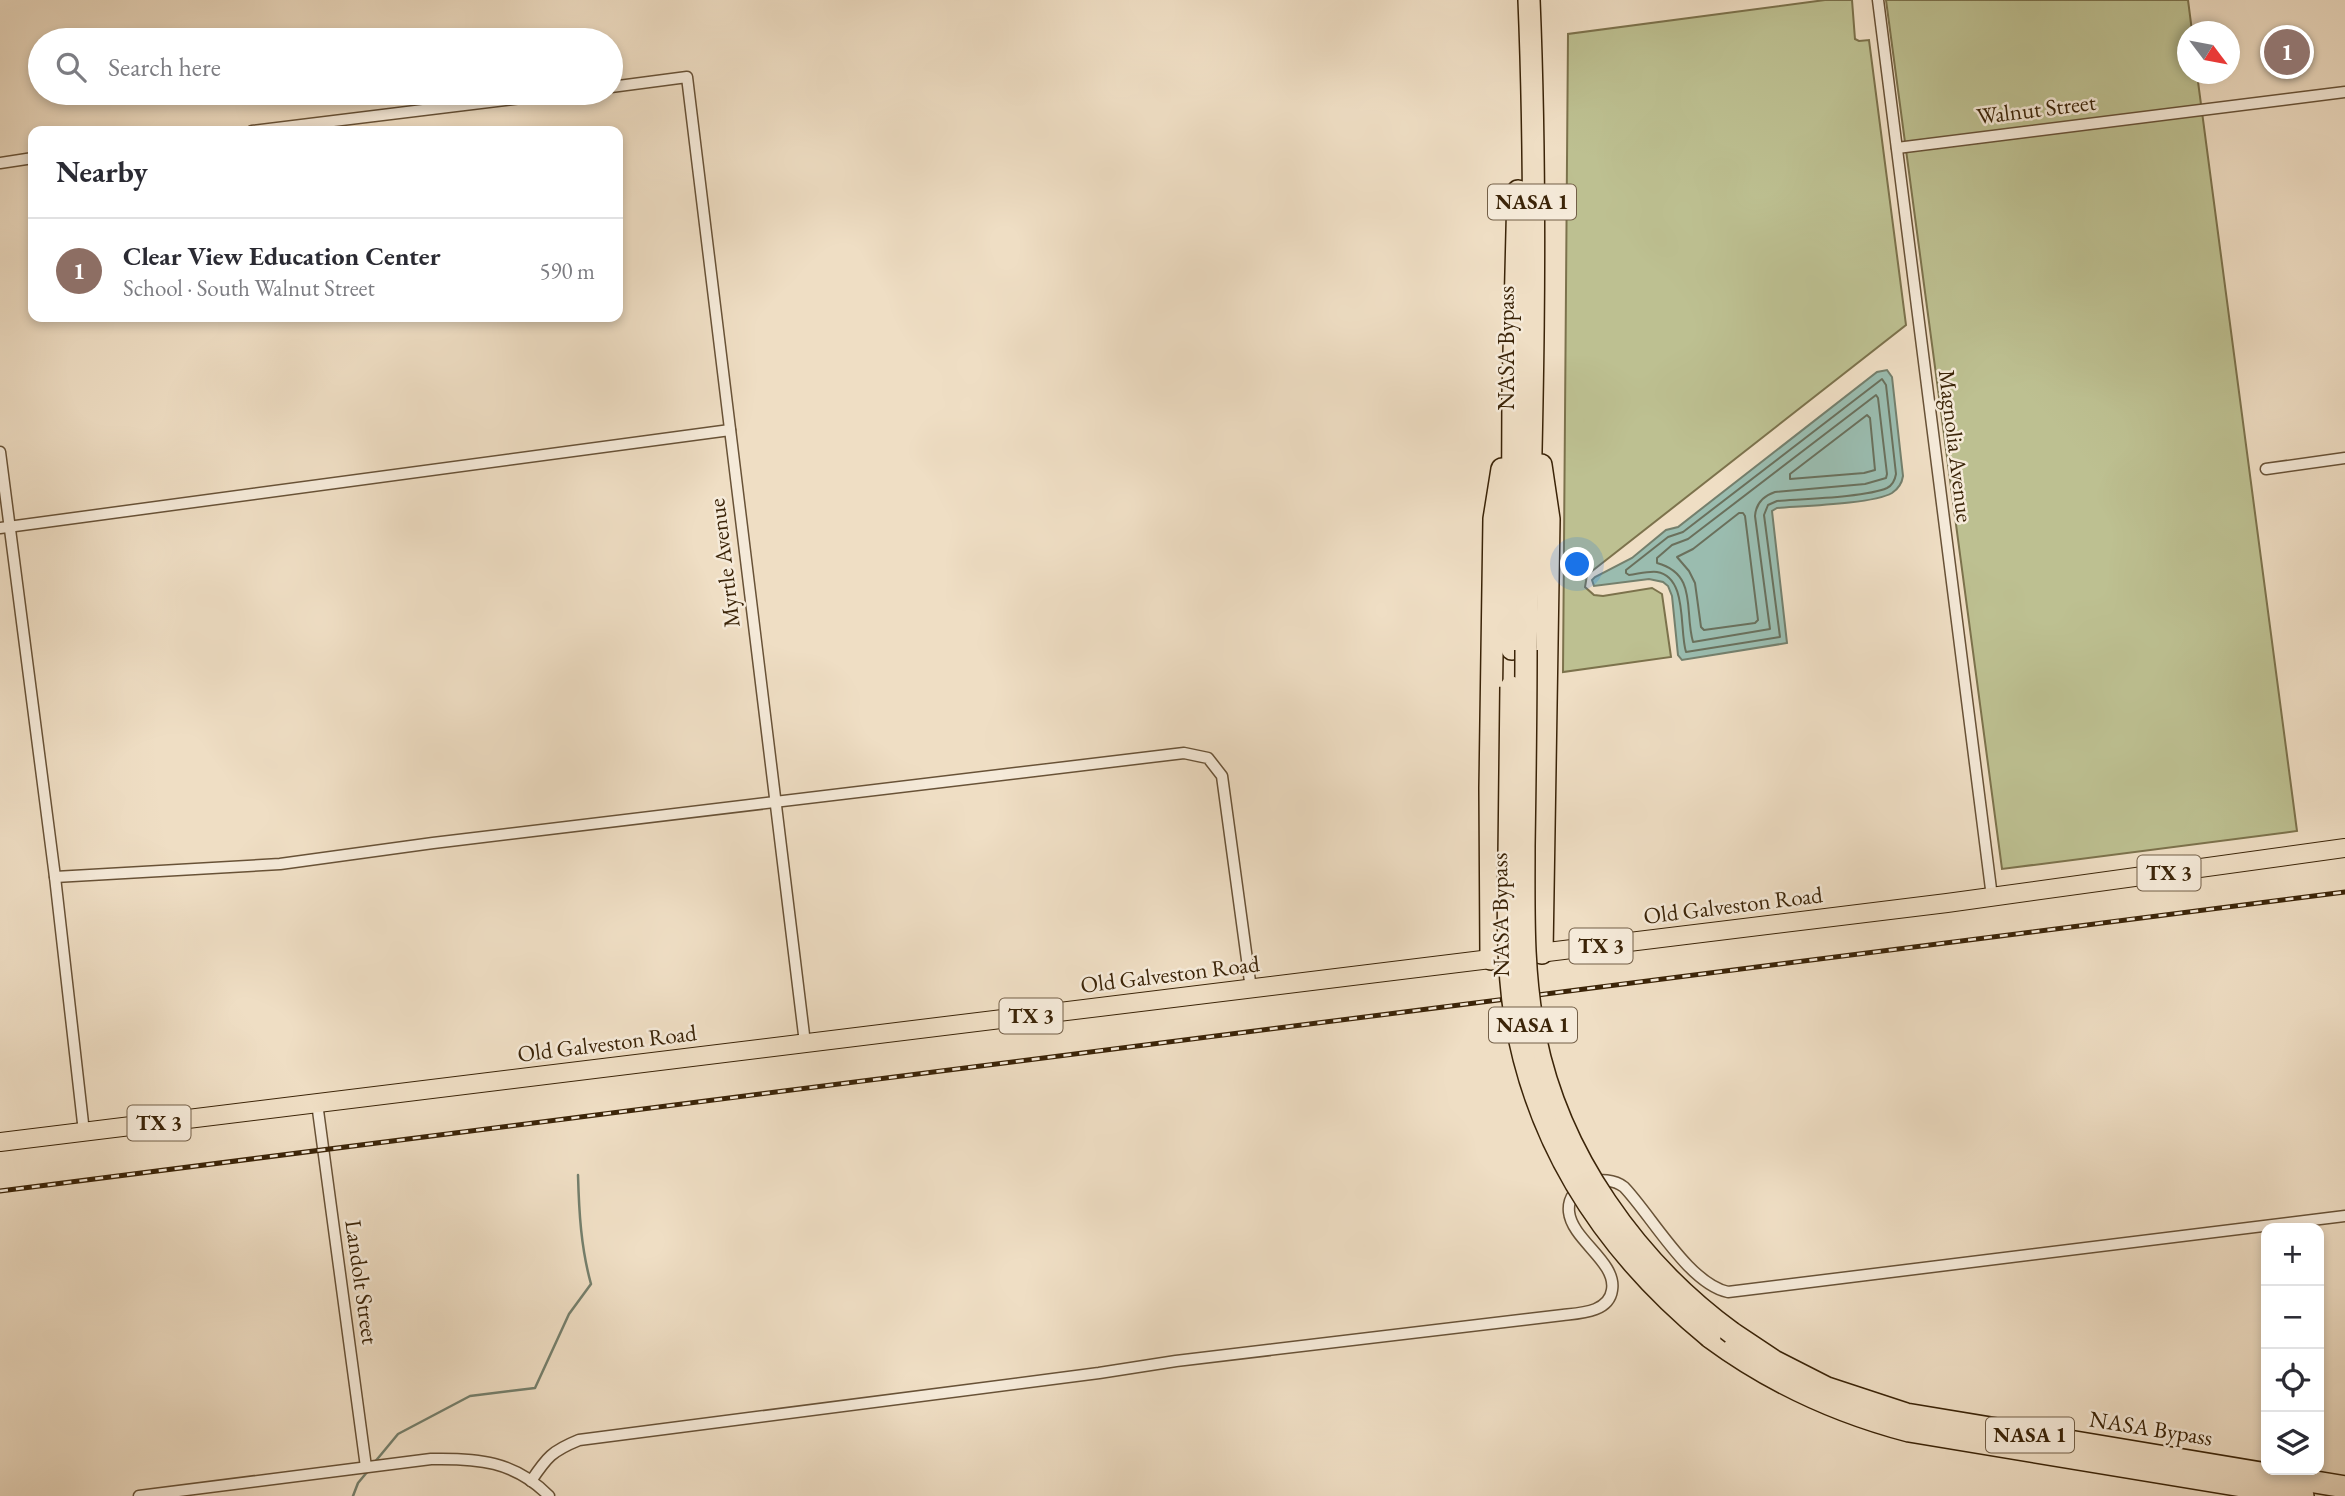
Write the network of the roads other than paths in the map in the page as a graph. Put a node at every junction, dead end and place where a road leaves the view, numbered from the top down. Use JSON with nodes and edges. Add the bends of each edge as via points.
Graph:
{"nodes":[{"id":1,"x":1515,"y":0,"type":"edge"},
{"id":2,"x":1529,"y":0,"type":"edge"},
{"id":3,"x":1878,"y":0,"type":"edge"},
{"id":4,"x":623,"y":85,"type":"edge"},
{"id":5,"x":2345,"y":92,"type":"edge"},
{"id":6,"x":464,"y":105,"type":"edge"},
{"id":7,"x":293,"y":126,"type":"edge"},
{"id":8,"x":1897,"y":148,"type":"junction"},
{"id":9,"x":28,"y":159,"type":"edge"},
{"id":10,"x":0,"y":163,"type":"edge"},
{"id":11,"x":1513,"y":394,"type":"junction"},
{"id":12,"x":1532,"y":404,"type":"junction"},
{"id":13,"x":730,"y":430,"type":"junction"},
{"id":14,"x":0,"y":452,"type":"edge"},
{"id":15,"x":2345,"y":458,"type":"edge"},
{"id":16,"x":2266,"y":469,"type":"dead end"},
{"id":17,"x":5,"y":527,"type":"edge"},
{"id":18,"x":1519,"y":650,"type":"junction"},
{"id":19,"x":1546,"y":781,"type":"junction"},
{"id":20,"x":1490,"y":788,"type":"junction"},
{"id":21,"x":774,"y":803,"type":"junction"},
{"id":22,"x":2345,"y":848,"type":"edge"},
{"id":23,"x":55,"y":877,"type":"junction"},
{"id":24,"x":1992,"y":897,"type":"junction"},
{"id":25,"x":1542,"y":953,"type":"junction"},
{"id":26,"x":1491,"y":959,"type":"junction"},
{"id":27,"x":1251,"y":989,"type":"junction"},
{"id":28,"x":805,"y":1043,"type":"junction"},
{"id":29,"x":317,"y":1103,"type":"junction"},
{"id":30,"x":85,"y":1132,"type":"junction"},
{"id":31,"x":0,"y":1142,"type":"edge"},
{"id":32,"x":2345,"y":1216,"type":"edge"},
{"id":33,"x":366,"y":1467,"type":"junction"},
{"id":34,"x":531,"y":1481,"type":"junction"},
{"id":35,"x":2345,"y":1487,"type":"edge"},
{"id":36,"x":139,"y":1496,"type":"edge"},
{"id":37,"x":549,"y":1496,"type":"edge"},
{"id":38,"x":2303,"y":1496,"type":"edge"}],
"edges":[{"from":1,"to":11,"type":"highway","name":"NASA Bypass","number":"NASA 1","via":[[1518,193]]},
{"from":2,"to":12,"type":"highway","name":"NASA Bypass","number":"NASA 1"},
{"from":3,"to":8,"type":"street","name":"Magnolia Avenue"},
{"from":4,"to":13,"type":"street","name":"Myrtle Avenue","via":[[687,77]]},
{"from":5,"to":8,"type":"street","name":"Walnut Street"},
{"from":6,"to":7,"type":"street"},
{"from":8,"to":24,"type":"street","name":"Magnolia Avenue"},
{"from":9,"to":10,"type":"street"},
{"from":11,"to":18,"type":"highway","name":"NASA Bypass","number":"NASA 1"},
{"from":11,"to":20,"type":"highway","via":[[1494,519]]},
{"from":12,"to":18,"type":"highway","name":"NASA Bypass","number":"NASA 1"},
{"from":12,"to":19,"type":"highway","via":[[1549,519]]},
{"from":13,"to":17,"type":"street"},
{"from":13,"to":21,"type":"street","name":"Myrtle Avenue"},
{"from":14,"to":17,"type":"street"},
{"from":15,"to":16,"type":"street"},
{"from":17,"to":23,"type":"street"},
{"from":18,"to":35,"type":"highway","name":"NASA Bypass","number":"NASA 1","bridge":true,"via":[[1524,939],[1532,1018],[1543,1066],[1559,1113],[1596,1186],[1670,1282],[1732,1334],[1774,1361],[1817,1383],[1906,1414]]},
{"from":18,"to":38,"type":"highway","name":"NASA Bypass","number":"NASA 1","bridge":true,"via":[[1509,950],[1516,1017],[1532,1083],[1560,1154],[1592,1211],[1642,1275],[1710,1337],[1751,1365],[1797,1392],[1884,1425]]},
{"from":19,"to":20,"type":"highway","via":[[1518,800]]},
{"from":19,"to":25,"type":"highway"},
{"from":20,"to":26,"type":"highway"},
{"from":21,"to":23,"type":"street","via":[[280,864]]},
{"from":21,"to":27,"type":"street","via":[[1184,753],[1208,758],[1222,776]]},
{"from":21,"to":28,"type":"street","name":"Myrtle Avenue"},
{"from":22,"to":24,"type":"main road","name":"Old Galveston Road","number":"TX 3"},
{"from":23,"to":30,"type":"street"},
{"from":24,"to":25,"type":"main road","name":"Old Galveston Road","number":"TX 3"},
{"from":25,"to":26,"type":"main road","name":"Old Galveston Road","number":"TX 3"},
{"from":26,"to":27,"type":"main road","name":"Old Galveston Road","number":"TX 3"},
{"from":27,"to":28,"type":"main road","name":"Old Galveston Road","number":"TX 3"},
{"from":28,"to":29,"type":"main road","name":"Old Galveston Road","number":"TX 3"},
{"from":29,"to":30,"type":"main road","name":"Old Galveston Road","number":"TX 3"},
{"from":29,"to":33,"type":"street","name":"Landolt Street"},
{"from":30,"to":31,"type":"main road","name":"Old Galveston Road","number":"TX 3"},
{"from":32,"to":34,"type":"street","via":[[1728,1292],[1714,1288],[1697,1274],[1624,1187],[1602,1179],[1576,1191],[1569,1205],[1571,1220],[1613,1283],[1608,1301],[1594,1310],[579,1440],[556,1450]]},
{"from":33,"to":34,"type":"street","via":[[463,1458],[493,1462]]},
{"from":33,"to":36,"type":"street"},
{"from":34,"to":37,"type":"street"}]}
